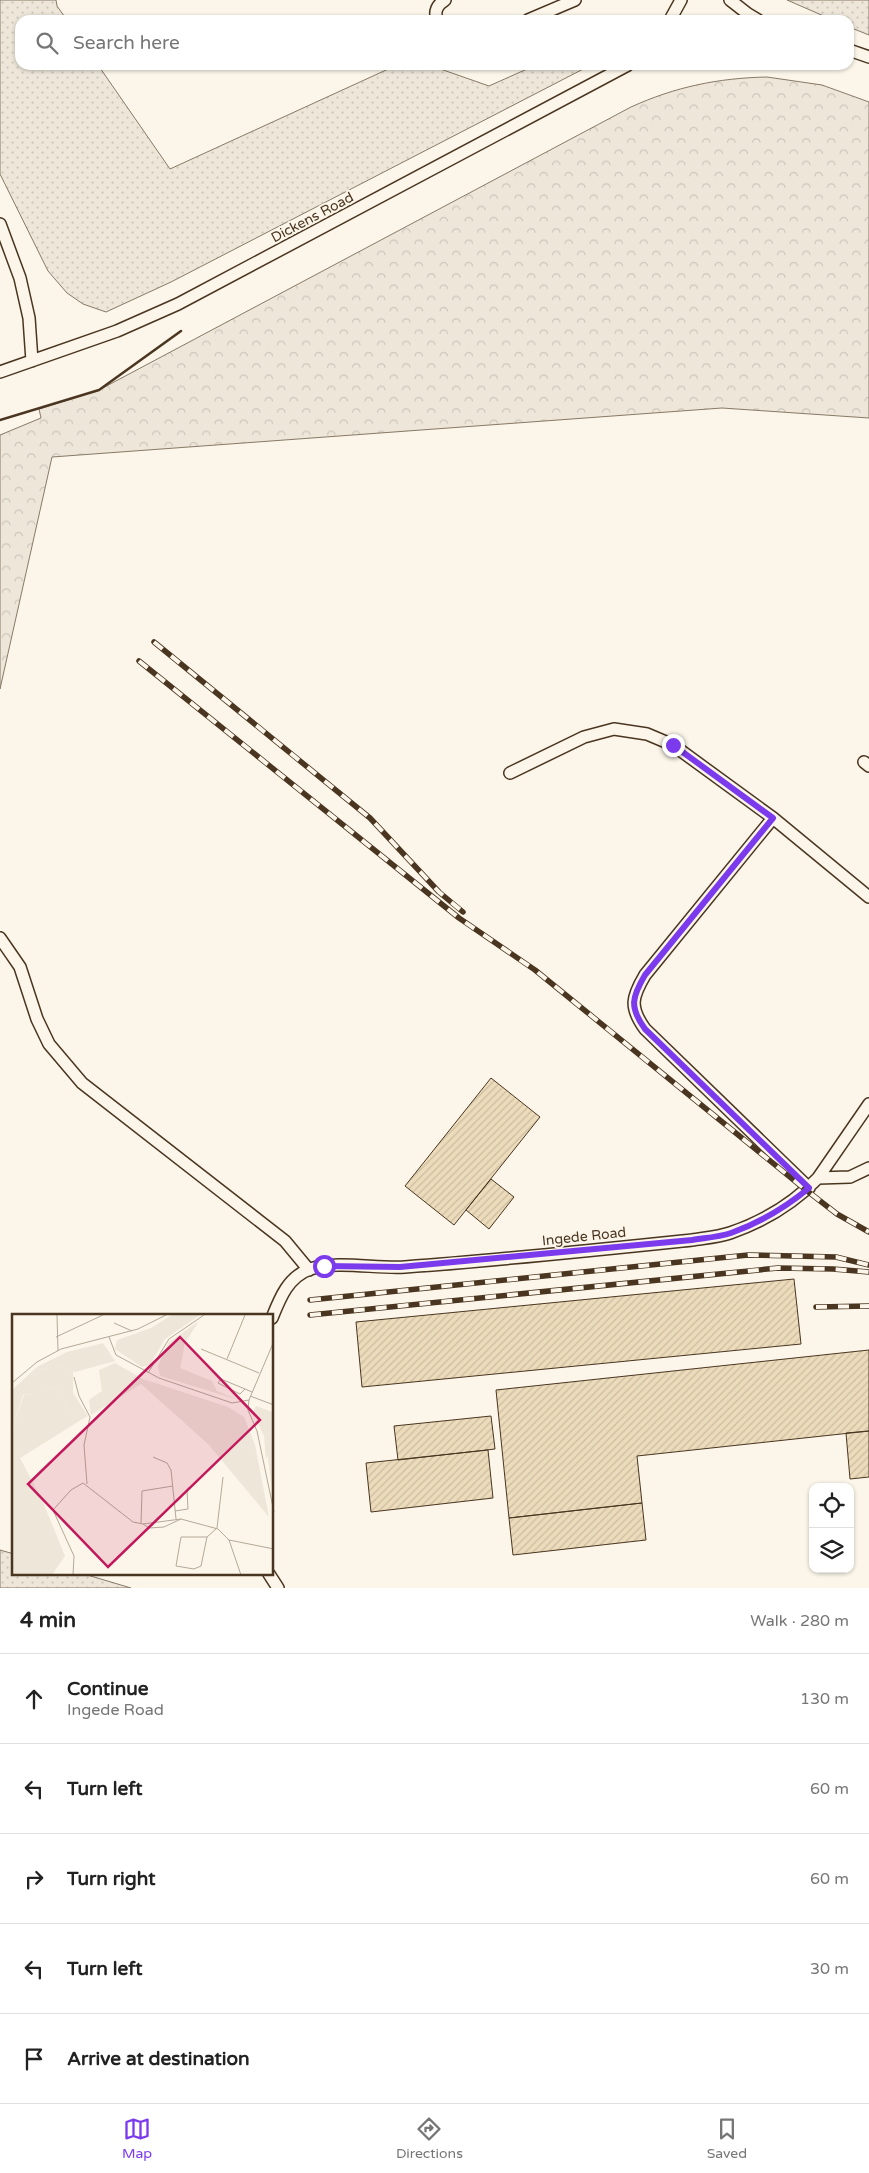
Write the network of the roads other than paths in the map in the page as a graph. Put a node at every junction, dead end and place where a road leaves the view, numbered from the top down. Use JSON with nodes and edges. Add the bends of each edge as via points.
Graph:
{"nodes":[{"id":1,"x":445,"y":0,"type":"edge"},
{"id":2,"x":575,"y":0,"type":"edge"},
{"id":3,"x":681,"y":0,"type":"edge"},
{"id":4,"x":730,"y":0,"type":"edge"},
{"id":5,"x":435,"y":15,"type":"edge"},
{"id":6,"x":540,"y":15,"type":"edge"},
{"id":7,"x":673,"y":15,"type":"edge"},
{"id":8,"x":750,"y":15,"type":"edge"},
{"id":9,"x":854,"y":52,"type":"edge"},
{"id":10,"x":869,"y":57,"type":"edge"},
{"id":11,"x":619,"y":70,"type":"edge"},
{"id":12,"x":0,"y":224,"type":"edge"},
{"id":13,"x":32,"y":361,"type":"junction"},
{"id":14,"x":0,"y":372,"type":"edge"},
{"id":15,"x":510,"y":774,"type":"dead end"},
{"id":16,"x":773,"y":818,"type":"junction"},
{"id":17,"x":869,"y":897,"type":"edge"},
{"id":18,"x":0,"y":938,"type":"edge"},
{"id":19,"x":869,"y":1104,"type":"edge"},
{"id":20,"x":869,"y":1168,"type":"edge"},
{"id":21,"x":818,"y":1178,"type":"junction"},
{"id":22,"x":809,"y":1188,"type":"junction"},
{"id":23,"x":309,"y":1270,"type":"junction"},
{"id":24,"x":274,"y":1314,"type":"edge"},
{"id":25,"x":270,"y":1576,"type":"edge"},
{"id":26,"x":278,"y":1588,"type":"edge"}],
"edges":[{"from":1,"to":5,"type":"lane","via":[[436,9]]},
{"from":2,"to":6,"type":"lane"},
{"from":3,"to":7,"type":"lane"},
{"from":4,"to":8,"type":"lane"},
{"from":9,"to":10,"type":"lane"},
{"from":11,"to":13,"type":"lane","name":"Dickens Road","via":[[178,304],[117,331]]},
{"from":12,"to":13,"type":"lane","via":[[20,278],[29,318]]},
{"from":13,"to":14,"type":"lane","name":"Dickens Road"},
{"from":15,"to":16,"type":"lane","via":[[584,737],[614,730],[647,734],[673,745]]},
{"from":16,"to":17,"type":"lane"},
{"from":16,"to":22,"type":"lane","via":[[645,975],[637,989],[634,1009],[645,1029]]},
{"from":18,"to":23,"type":"lane","via":[[20,967],[49,1044],[82,1083],[285,1241]]},
{"from":19,"to":21,"type":"lane","name":"Ingede Road"},
{"from":20,"to":21,"type":"lane","via":[[850,1177]]},
{"from":21,"to":22,"type":"lane","name":"Ingede Road"},
{"from":22,"to":23,"type":"lane","name":"Ingede Road","via":[[782,1208],[755,1222],[729,1233],[692,1240],[456,1263],[400,1267],[324,1266]]},
{"from":23,"to":24,"type":"lane","name":"Ingede Road","via":[[286,1286]]},
{"from":25,"to":26,"type":"lane"}]}
